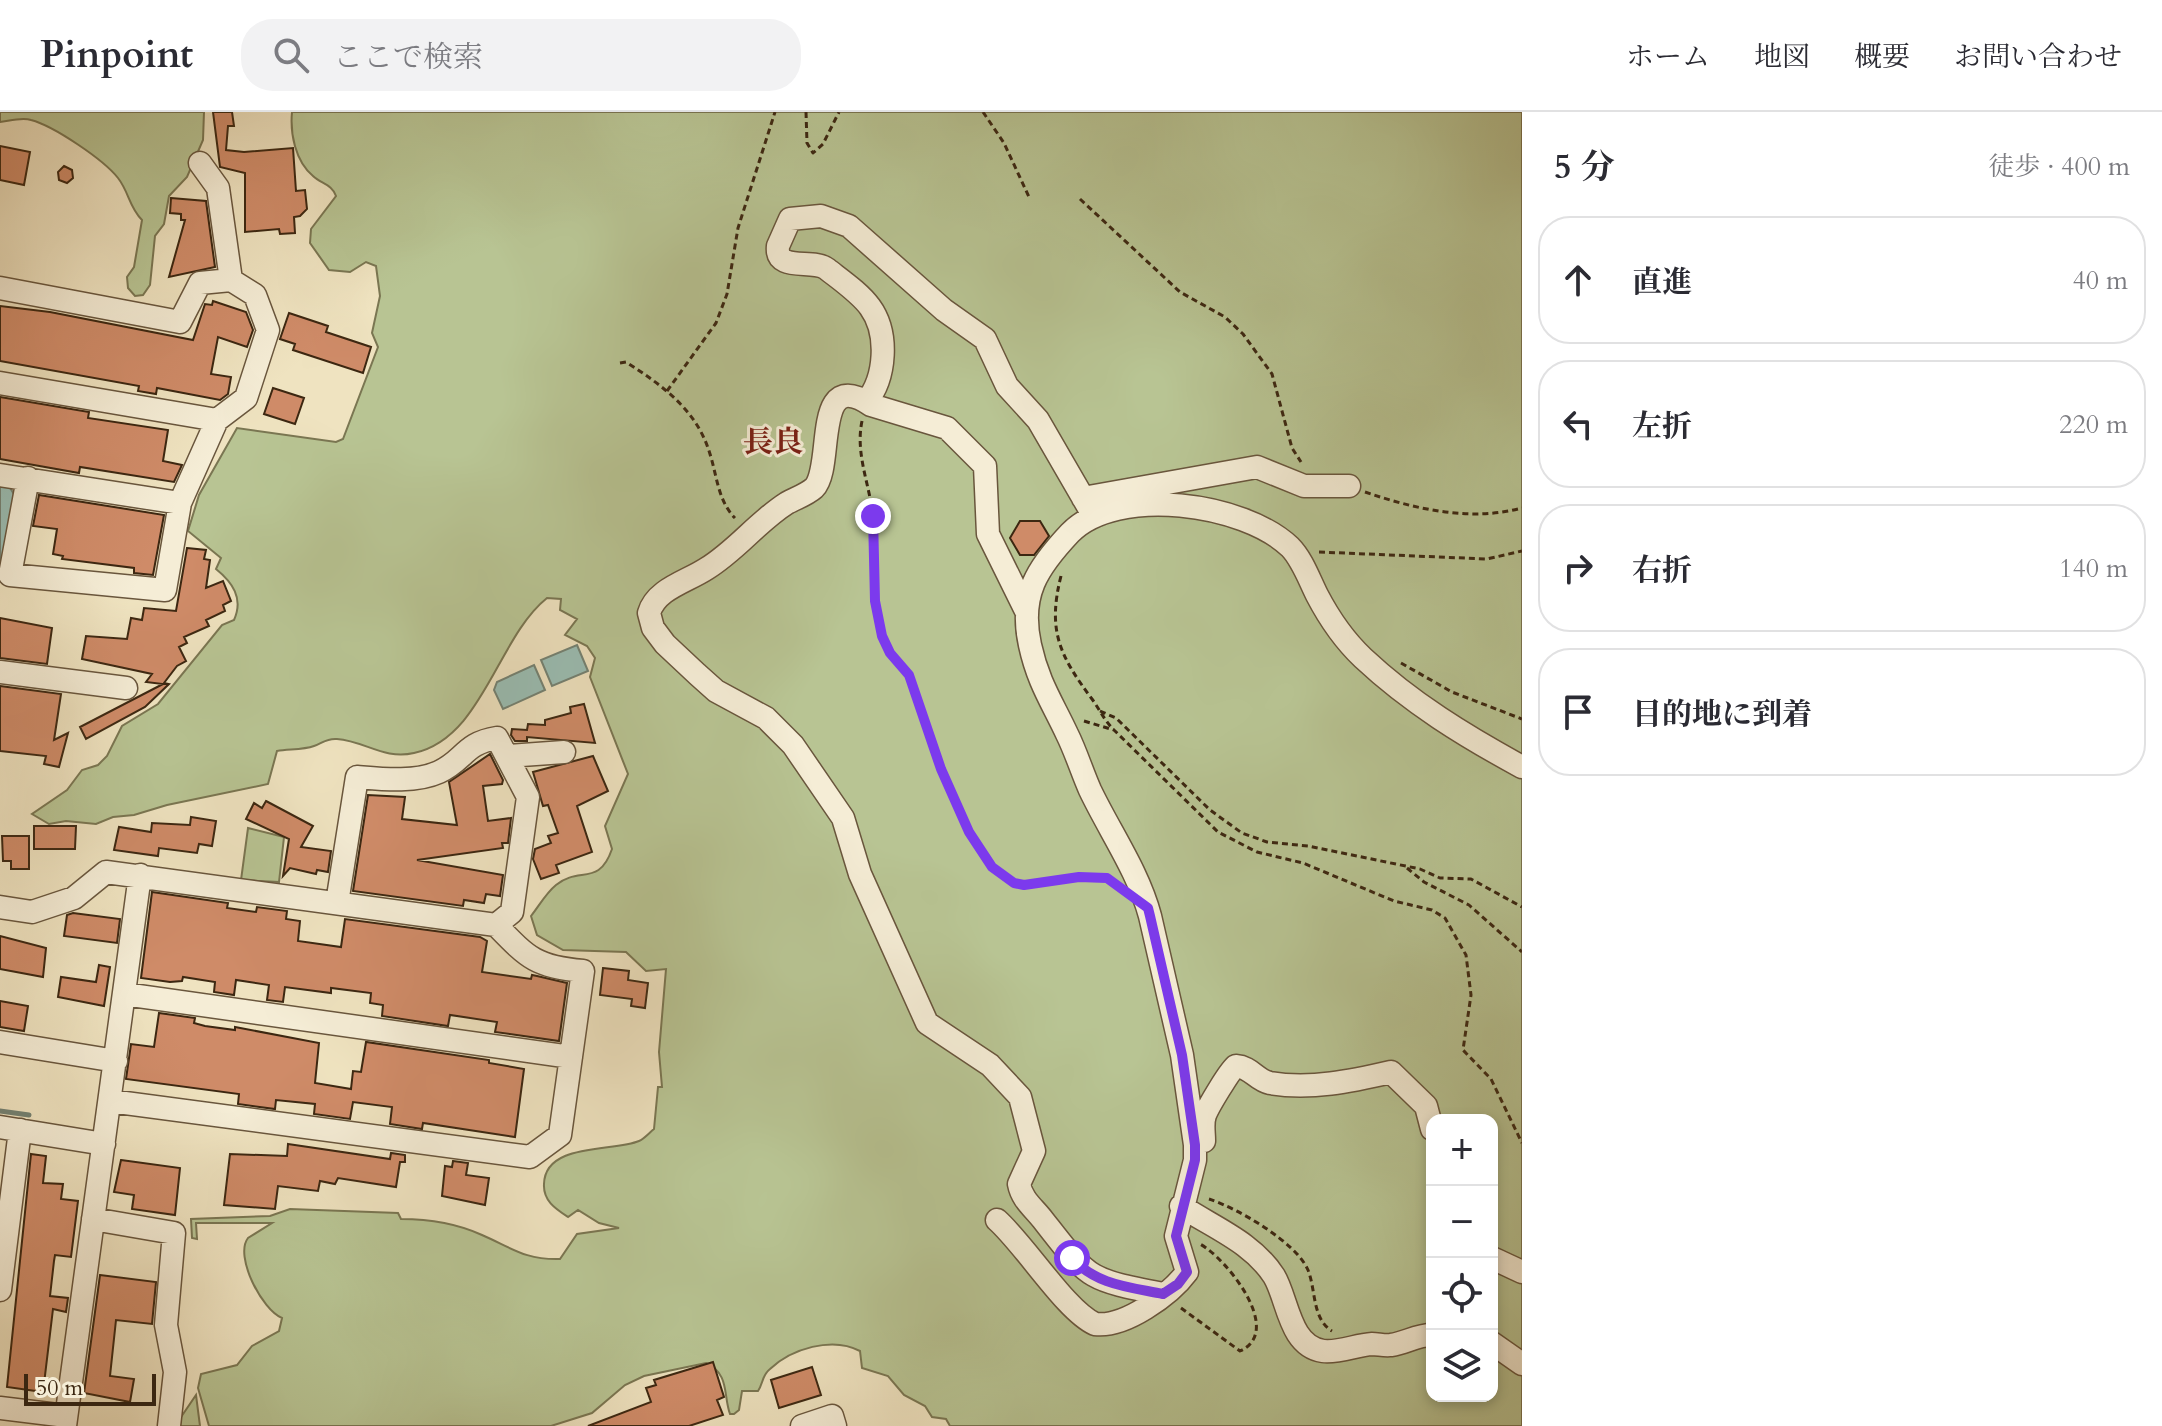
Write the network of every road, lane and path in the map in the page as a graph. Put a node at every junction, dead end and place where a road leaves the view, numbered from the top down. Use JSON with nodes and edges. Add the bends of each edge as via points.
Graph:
{"nodes":[{"id":1,"x":775,"y":112,"type":"edge"},
{"id":2,"x":806,"y":112,"type":"edge"},
{"id":3,"x":839,"y":112,"type":"edge"},
{"id":4,"x":983,"y":112,"type":"edge"},
{"id":5,"x":200,"y":163,"type":"dead end"},
{"id":6,"x":1029,"y":197,"type":"dead end"},
{"id":7,"x":1080,"y":199,"type":"dead end"},
{"id":8,"x":231,"y":280,"type":"junction"},
{"id":9,"x":0,"y":288,"type":"edge"},
{"id":10,"x":620,"y":363,"type":"dead end"},
{"id":11,"x":0,"y":383,"type":"edge"},
{"id":12,"x":667,"y":391,"type":"junction"},
{"id":13,"x":866,"y":402,"type":"junction"},
{"id":14,"x":217,"y":420,"type":"junction"},
{"id":15,"x":1304,"y":465,"type":"dead end"},
{"id":16,"x":0,"y":475,"type":"edge"},
{"id":17,"x":28,"y":478,"type":"junction"},
{"id":18,"x":1349,"y":486,"type":"joint"},
{"id":19,"x":180,"y":503,"type":"junction"},
{"id":20,"x":1088,"y":507,"type":"junction"},
{"id":21,"x":1522,"y":508,"type":"edge"},
{"id":22,"x":757,"y":526,"type":"junction"},
{"id":23,"x":1522,"y":551,"type":"edge"},
{"id":24,"x":1294,"y":552,"type":"junction"},
{"id":25,"x":1063,"y":566,"type":"dead end"},
{"id":26,"x":1027,"y":613,"type":"junction"},
{"id":27,"x":1399,"y":662,"type":"dead end"},
{"id":28,"x":0,"y":672,"type":"edge"},
{"id":29,"x":126,"y":688,"type":"dead end"},
{"id":30,"x":1100,"y":711,"type":"junction"},
{"id":31,"x":1522,"y":719,"type":"edge"},
{"id":32,"x":1082,"y":720,"type":"dead end"},
{"id":33,"x":1114,"y":730,"type":"junction"},
{"id":34,"x":564,"y":752,"type":"dead end"},
{"id":35,"x":507,"y":756,"type":"junction"},
{"id":36,"x":1522,"y":767,"type":"edge"},
{"id":37,"x":1407,"y":867,"type":"junction"},
{"id":38,"x":140,"y":875,"type":"junction"},
{"id":39,"x":1123,"y":888,"type":"dead end"},
{"id":40,"x":337,"y":903,"type":"junction"},
{"id":41,"x":0,"y":907,"type":"edge"},
{"id":42,"x":1522,"y":907,"type":"edge"},
{"id":43,"x":496,"y":925,"type":"junction"},
{"id":44,"x":1522,"y":952,"type":"edge"},
{"id":45,"x":124,"y":994,"type":"junction"},
{"id":46,"x":0,"y":1042,"type":"edge"},
{"id":47,"x":571,"y":1057,"type":"junction"},
{"id":48,"x":116,"y":1061,"type":"junction"},
{"id":49,"x":110,"y":1101,"type":"junction"},
{"id":50,"x":1428,"y":1114,"type":"edge"},
{"id":51,"x":10,"y":1129,"type":"edge"},
{"id":52,"x":1522,"y":1143,"type":"edge"},
{"id":53,"x":104,"y":1144,"type":"junction"},
{"id":54,"x":1195,"y":1160,"type":"junction"},
{"id":55,"x":1181,"y":1206,"type":"junction"},
{"id":56,"x":93,"y":1219,"type":"junction"},
{"id":57,"x":997,"y":1220,"type":"dead end"},
{"id":58,"x":1192,"y":1235,"type":"dead end"},
{"id":59,"x":1498,"y":1261,"type":"edge"},
{"id":60,"x":1522,"y":1272,"type":"edge"},
{"id":61,"x":0,"y":1290,"type":"edge"},
{"id":62,"x":1161,"y":1295,"type":"junction"},
{"id":63,"x":1426,"y":1335,"type":"edge"},
{"id":64,"x":1498,"y":1347,"type":"edge"},
{"id":65,"x":1522,"y":1364,"type":"edge"},
{"id":66,"x":0,"y":1408,"type":"edge"},
{"id":67,"x":66,"y":1421,"type":"edge"},
{"id":68,"x":169,"y":1426,"type":"edge"},
{"id":69,"x":802,"y":1426,"type":"edge"},
{"id":70,"x":835,"y":1426,"type":"edge"}],
"edges":[{"from":1,"to":12,"type":"path","via":[[738,228],[727,294],[716,323]]},
{"from":2,"to":3,"type":"path","via":[[807,143],[813,153]]},
{"from":4,"to":6,"type":"path"},
{"from":5,"to":8,"type":"street","via":[[218,188]]},
{"from":7,"to":15,"type":"path","via":[[1180,292],[1225,317],[1243,334],[1272,374],[1292,448]]},
{"from":8,"to":9,"type":"street","via":[[200,283],[180,322]]},
{"from":8,"to":14,"type":"street","via":[[255,295],[268,330],[246,398]]},
{"from":10,"to":12,"type":"path"},
{"from":11,"to":14,"type":"street"},
{"from":12,"to":22,"type":"path","via":[[687,408],[703,436],[726,506],[736,519]]},
{"from":13,"to":20,"type":"street","via":[[882,361],[882,339],[870,307],[821,265],[781,258],[778,246],[790,219],[821,216],[849,226],[985,339],[1007,386],[1038,420]]},
{"from":13,"to":22,"type":"street","via":[[847,397],[831,407],[820,482]]},
{"from":13,"to":26,"type":"street","via":[[947,428],[985,466],[988,534]]},
{"from":13,"to":39,"type":"path","via":[[858,438],[873,516],[878,617],[890,653],[914,685],[927,733],[969,832],[992,867],[1014,883],[1032,886],[1095,876]]},
{"from":14,"to":19,"type":"street"},
{"from":16,"to":17,"type":"street"},
{"from":17,"to":19,"type":"street"},
{"from":17,"to":19,"type":"street","via":[[10,575],[165,590]]},
{"from":18,"to":20,"type":"street","via":[[1304,486],[1257,467]]},
{"from":18,"to":21,"type":"path","via":[[1450,513]]},
{"from":20,"to":24,"type":"street","via":[[1209,509],[1254,524]]},
{"from":20,"to":26,"type":"street","via":[[1041,567],[1027,595]]},
{"from":22,"to":62,"type":"street","via":[[707,569],[658,596],[649,613],[653,628],[716,691],[766,718],[823,787],[847,827],[860,874],[927,1023],[1002,1074],[1020,1097],[1034,1151],[1019,1184],[1028,1204],[1084,1271],[1105,1282]]},
{"from":23,"to":24,"type":"path","via":[[1487,559]]},
{"from":24,"to":36,"type":"street","via":[[1356,651],[1425,709]]},
{"from":25,"to":30,"type":"path","via":[[1056,607],[1060,652]]},
{"from":26,"to":54,"type":"street","via":[[1044,695],[1144,896],[1182,1055]]},
{"from":27,"to":31,"type":"path","via":[[1452,692]]},
{"from":28,"to":29,"type":"street"},
{"from":30,"to":33,"type":"path"},
{"from":30,"to":37,"type":"path","via":[[1116,718],[1210,810],[1242,833]]},
{"from":32,"to":33,"type":"path"},
{"from":33,"to":52,"type":"path","via":[[1218,832],[1257,852],[1303,863],[1445,918],[1466,955],[1471,995],[1463,1050],[1491,1079]]},
{"from":34,"to":35,"type":"street"},
{"from":35,"to":40,"type":"street","via":[[497,738],[477,741],[438,773],[390,780],[357,777]]},
{"from":35,"to":43,"type":"street","via":[[528,797],[512,912]]},
{"from":37,"to":42,"type":"path","via":[[1440,878],[1471,879]]},
{"from":37,"to":44,"type":"path","via":[[1424,882],[1462,900]]},
{"from":38,"to":40,"type":"street"},
{"from":38,"to":41,"type":"street","via":[[106,872],[74,898],[32,912]]},
{"from":38,"to":45,"type":"street"},
{"from":40,"to":43,"type":"street"},
{"from":43,"to":47,"type":"street","via":[[526,955],[549,968],[583,971]]},
{"from":45,"to":47,"type":"street"},
{"from":45,"to":48,"type":"street"},
{"from":46,"to":48,"type":"street"},
{"from":47,"to":49,"type":"street","via":[[560,1135],[530,1157]]},
{"from":48,"to":49,"type":"street"},
{"from":49,"to":53,"type":"street"},
{"from":50,"to":54,"type":"street","via":[[1391,1072],[1328,1084],[1272,1083],[1236,1066],[1206,1114],[1204,1140]]},
{"from":51,"to":53,"type":"street"},
{"from":51,"to":61,"type":"street"},
{"from":53,"to":56,"type":"street"},
{"from":54,"to":55,"type":"street"},
{"from":55,"to":62,"type":"street","via":[[1176,1236],[1187,1272]]},
{"from":55,"to":63,"type":"street","via":[[1238,1239],[1263,1261],[1294,1327],[1309,1345],[1322,1351],[1347,1349]]},
{"from":56,"to":67,"type":"street"},
{"from":56,"to":68,"type":"street","via":[[174,1233],[166,1325],[175,1372]]},
{"from":57,"to":62,"type":"street","via":[[1085,1320],[1112,1324]]},
{"from":58,"to":62,"type":"path","via":[[1223,1261],[1249,1299],[1256,1322],[1250,1344],[1240,1351]]},
{"from":59,"to":60,"type":"street"},
{"from":64,"to":65,"type":"street"},
{"from":66,"to":67,"type":"street"},
{"from":69,"to":70,"type":"street","via":[[832,1416]]}]}
